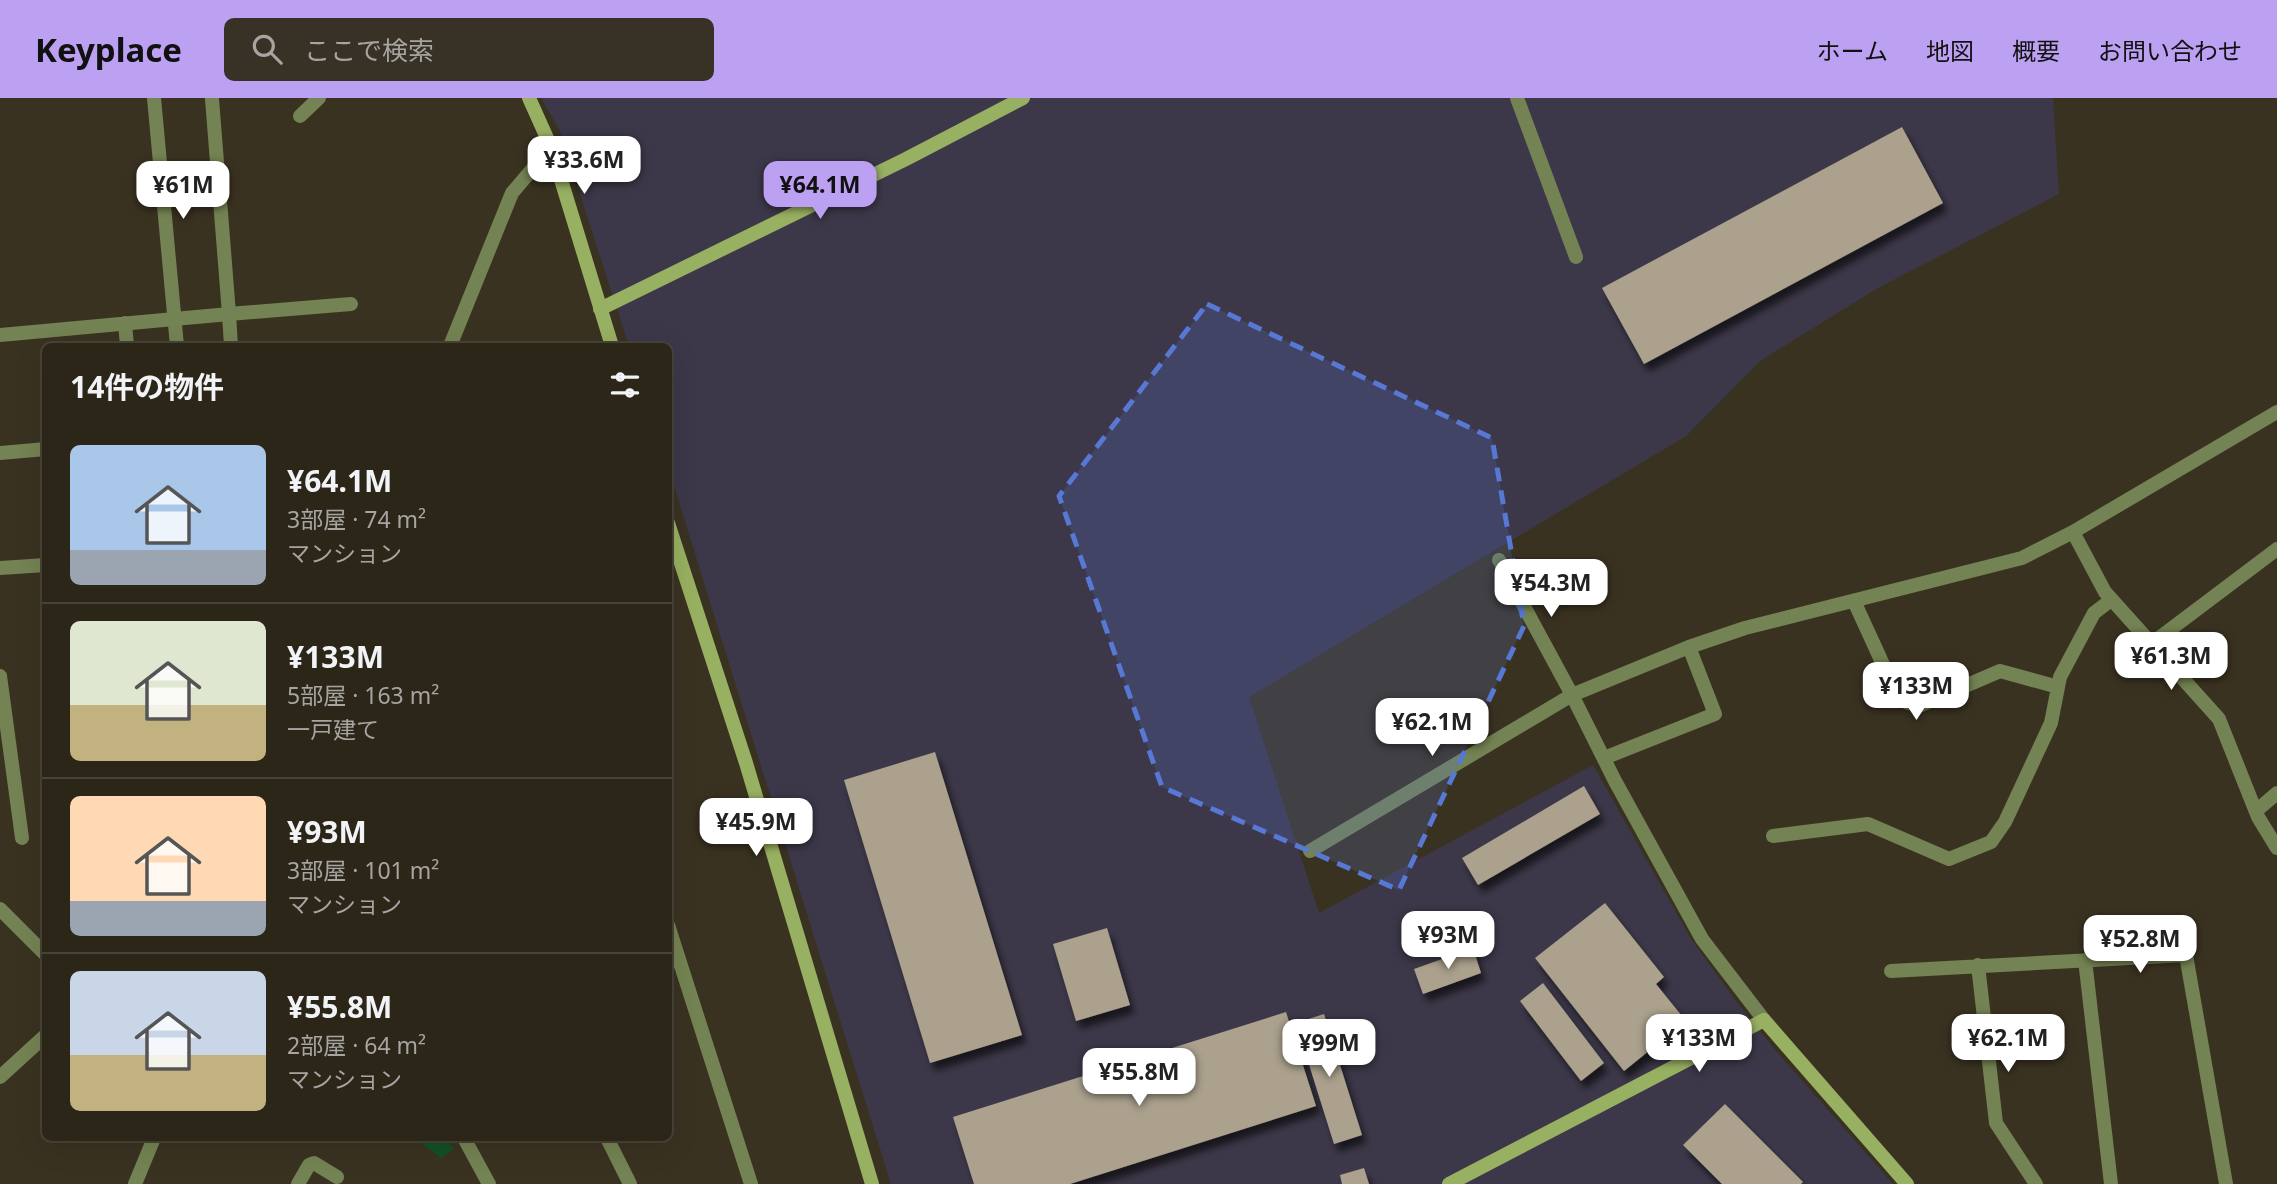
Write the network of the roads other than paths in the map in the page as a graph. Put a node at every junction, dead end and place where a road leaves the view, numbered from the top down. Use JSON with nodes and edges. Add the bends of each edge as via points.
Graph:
{"nodes":[{"id":1,"x":154,"y":98,"type":"edge"},
{"id":2,"x":319,"y":98,"type":"edge"},
{"id":3,"x":529,"y":98,"type":"edge"},
{"id":4,"x":1023,"y":98,"type":"edge"},
{"id":5,"x":1517,"y":98,"type":"edge"},
{"id":6,"x":212,"y":99,"type":"edge"},
{"id":7,"x":300,"y":116,"type":"dead end"},
{"id":8,"x":551,"y":147,"type":"junction"},
{"id":9,"x":1576,"y":257,"type":"dead end"},
{"id":10,"x":351,"y":304,"type":"dead end"},
{"id":11,"x":600,"y":309,"type":"junction"},
{"id":12,"x":229,"y":314,"type":"junction"},
{"id":13,"x":174,"y":320,"type":"junction"},
{"id":14,"x":125,"y":323,"type":"junction"},
{"id":15,"x":0,"y":335,"type":"edge"},
{"id":16,"x":127,"y":343,"type":"edge"},
{"id":17,"x":177,"y":343,"type":"edge"},
{"id":18,"x":231,"y":343,"type":"edge"},
{"id":19,"x":451,"y":343,"type":"edge"},
{"id":20,"x":611,"y":343,"type":"edge"},
{"id":21,"x":2277,"y":412,"type":"edge"},
{"id":22,"x":42,"y":449,"type":"edge"},
{"id":23,"x":0,"y":453,"type":"edge"},
{"id":24,"x":2073,"y":532,"type":"junction"},
{"id":25,"x":672,"y":535,"type":"edge"},
{"id":26,"x":2277,"y":549,"type":"edge"},
{"id":27,"x":1499,"y":560,"type":"dead end"},
{"id":28,"x":42,"y":565,"type":"edge"},
{"id":29,"x":0,"y":568,"type":"edge"},
{"id":30,"x":2111,"y":600,"type":"junction"},
{"id":31,"x":1854,"y":601,"type":"junction"},
{"id":32,"x":2151,"y":644,"type":"junction"},
{"id":33,"x":1689,"y":647,"type":"junction"},
{"id":34,"x":0,"y":676,"type":"edge"},
{"id":35,"x":2058,"y":687,"type":"junction"},
{"id":36,"x":1572,"y":695,"type":"junction"},
{"id":37,"x":1604,"y":758,"type":"junction"},
{"id":38,"x":2277,"y":793,"type":"edge"},
{"id":39,"x":2256,"y":811,"type":"junction"},
{"id":40,"x":1773,"y":836,"type":"dead end"},
{"id":41,"x":22,"y":838,"type":"dead end"},
{"id":42,"x":2277,"y":848,"type":"edge"},
{"id":43,"x":1310,"y":851,"type":"dead end"},
{"id":44,"x":0,"y":909,"type":"edge"},
{"id":45,"x":672,"y":937,"type":"edge"},
{"id":46,"x":42,"y":951,"type":"edge"},
{"id":47,"x":2085,"y":960,"type":"junction"},
{"id":48,"x":1978,"y":965,"type":"junction"},
{"id":49,"x":1891,"y":971,"type":"dead end"},
{"id":50,"x":1764,"y":1020,"type":"junction"},
{"id":51,"x":42,"y":1039,"type":"edge"},
{"id":52,"x":0,"y":1077,"type":"edge"},
{"id":53,"x":153,"y":1141,"type":"edge"},
{"id":54,"x":466,"y":1141,"type":"edge"},
{"id":55,"x":608,"y":1141,"type":"edge"},
{"id":56,"x":337,"y":1177,"type":"dead end"},
{"id":57,"x":135,"y":1184,"type":"edge"},
{"id":58,"x":298,"y":1184,"type":"edge"},
{"id":59,"x":489,"y":1184,"type":"edge"},
{"id":60,"x":630,"y":1184,"type":"edge"},
{"id":61,"x":751,"y":1184,"type":"edge"},
{"id":62,"x":872,"y":1184,"type":"edge"},
{"id":63,"x":1450,"y":1184,"type":"edge"},
{"id":64,"x":1906,"y":1184,"type":"edge"},
{"id":65,"x":2036,"y":1184,"type":"edge"},
{"id":66,"x":2111,"y":1184,"type":"edge"},
{"id":67,"x":2226,"y":1184,"type":"edge"}],
"edges":[{"from":1,"to":13,"type":"street"},
{"from":2,"to":7,"type":"street"},
{"from":3,"to":8,"type":"street"},
{"from":4,"to":11,"type":"street"},
{"from":5,"to":9,"type":"street"},
{"from":6,"to":12,"type":"street"},
{"from":8,"to":11,"type":"street"},
{"from":8,"to":19,"type":"street","via":[[512,193]]},
{"from":10,"to":12,"type":"street"},
{"from":11,"to":20,"type":"street"},
{"from":12,"to":13,"type":"street"},
{"from":12,"to":18,"type":"street"},
{"from":13,"to":14,"type":"street"},
{"from":13,"to":17,"type":"street"},
{"from":14,"to":15,"type":"street"},
{"from":14,"to":16,"type":"street"},
{"from":21,"to":24,"type":"street"},
{"from":22,"to":23,"type":"street"},
{"from":24,"to":30,"type":"street"},
{"from":24,"to":31,"type":"street","via":[[2022,558]]},
{"from":25,"to":62,"type":"street","via":[[746,763]]},
{"from":26,"to":32,"type":"street"},
{"from":27,"to":36,"type":"street"},
{"from":28,"to":29,"type":"street"},
{"from":30,"to":32,"type":"street"},
{"from":30,"to":35,"type":"street","via":[[2094,613]]},
{"from":31,"to":33,"type":"street"},
{"from":31,"to":35,"type":"street","via":[[1897,695],[1908,703],[1921,705],[2000,671]]},
{"from":32,"to":39,"type":"street","via":[[2219,719]]},
{"from":33,"to":36,"type":"street"},
{"from":33,"to":37,"type":"street","via":[[1715,714]]},
{"from":34,"to":41,"type":"street"},
{"from":35,"to":40,"type":"street","via":[[2050,723],[2005,822],[1991,842],[1949,859],[1868,824]]},
{"from":36,"to":37,"type":"street"},
{"from":36,"to":43,"type":"street"},
{"from":37,"to":50,"type":"street","via":[[1702,939]]},
{"from":38,"to":39,"type":"street"},
{"from":39,"to":42,"type":"street"},
{"from":44,"to":46,"type":"street"},
{"from":45,"to":61,"type":"street"},
{"from":47,"to":48,"type":"street"},
{"from":47,"to":66,"type":"street"},
{"from":47,"to":67,"type":"street","via":[[2186,955]]},
{"from":48,"to":49,"type":"street"},
{"from":48,"to":65,"type":"street","via":[[1996,1123]]},
{"from":50,"to":63,"type":"street"},
{"from":50,"to":64,"type":"street"},
{"from":51,"to":52,"type":"street"},
{"from":53,"to":57,"type":"street"},
{"from":54,"to":59,"type":"street"},
{"from":55,"to":60,"type":"street"},
{"from":56,"to":58,"type":"street","via":[[314,1163]]}]}
